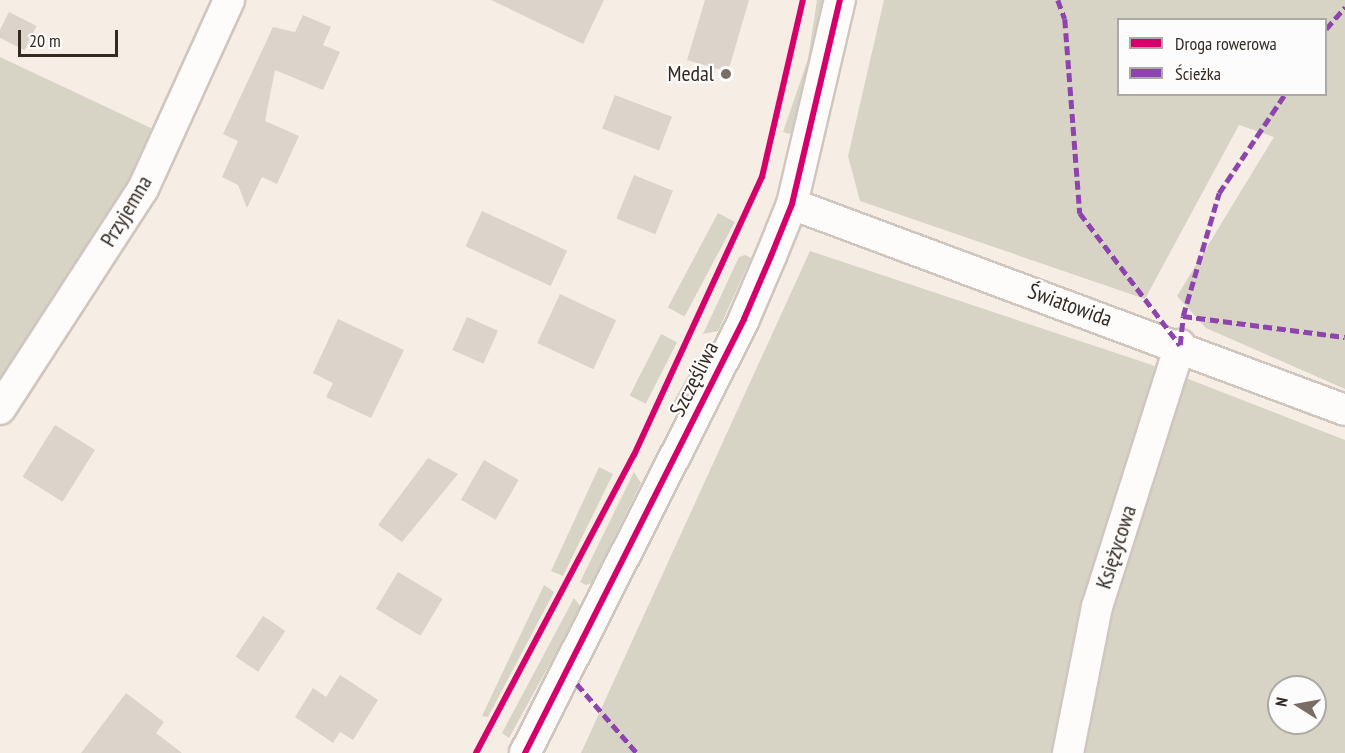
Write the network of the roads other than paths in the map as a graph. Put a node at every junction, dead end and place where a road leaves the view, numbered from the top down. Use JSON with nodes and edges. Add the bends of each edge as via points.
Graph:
{"nodes":[{"id":1,"x":229,"y":0,"type":"edge"},
{"id":2,"x":840,"y":0,"type":"edge"},
{"id":3,"x":792,"y":204,"type":"junction"},
{"id":4,"x":1180,"y":345,"type":"junction"},
{"id":5,"x":0,"y":409,"type":"edge"},
{"id":6,"x":1345,"y":410,"type":"edge"},
{"id":7,"x":525,"y":753,"type":"edge"},
{"id":8,"x":1068,"y":753,"type":"edge"}],
"edges":[{"from":1,"to":5,"type":"street","name":"Przyjemna","via":[[143,189]]},
{"from":2,"to":3,"type":"street","name":"Szczęśliwa"},
{"from":3,"to":4,"type":"street","name":"Światowida"},
{"from":3,"to":7,"type":"street","name":"Szczęśliwa","via":[[744,319]]},
{"from":4,"to":6,"type":"street","name":"Światowida"},
{"from":4,"to":8,"type":"street","name":"Księżycowa","via":[[1097,607]]}]}
